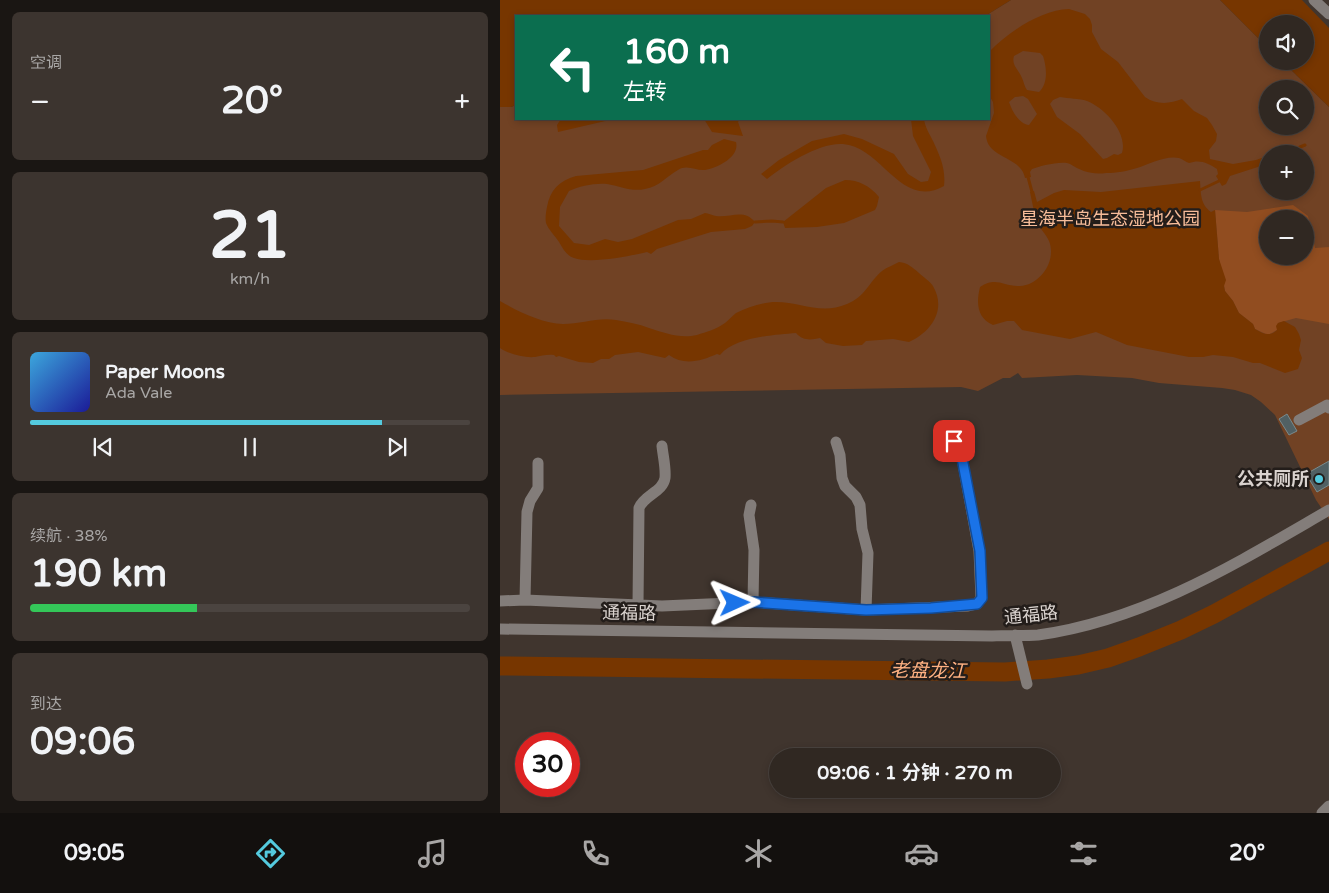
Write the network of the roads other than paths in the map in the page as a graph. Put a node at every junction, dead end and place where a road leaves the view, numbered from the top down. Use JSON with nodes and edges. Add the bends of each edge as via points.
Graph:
{"nodes":[{"id":1,"x":1314,"y":0,"type":"edge"},
{"id":2,"x":1329,"y":14,"type":"edge"},
{"id":3,"x":1329,"y":408,"type":"edge"},
{"id":4,"x":1299,"y":420,"type":"dead end"},
{"id":5,"x":954,"y":441,"type":"dead end"},
{"id":6,"x":836,"y":442,"type":"dead end"},
{"id":7,"x":662,"y":446,"type":"dead end"},
{"id":8,"x":538,"y":463,"type":"dead end"},
{"id":9,"x":751,"y":505,"type":"dead end"},
{"id":10,"x":1329,"y":510,"type":"edge"},
{"id":11,"x":524,"y":600,"type":"junction"},
{"id":12,"x":500,"y":601,"type":"edge"},
{"id":13,"x":753,"y":602,"type":"junction"},
{"id":14,"x":638,"y":605,"type":"junction"},
{"id":15,"x":866,"y":610,"type":"junction"},
{"id":16,"x":500,"y":629,"type":"edge"},
{"id":17,"x":1015,"y":635,"type":"junction"},
{"id":18,"x":1027,"y":684,"type":"dead end"},
{"id":19,"x":1329,"y":806,"type":"edge"},
{"id":20,"x":1322,"y":813,"type":"edge"}],
"edges":[{"from":1,"to":2,"type":"street"},
{"from":3,"to":4,"type":"street","via":[[1327,405]]},
{"from":5,"to":15,"type":"street","via":[[962,458],[980,551],[982,598],[977,604],[968,606]]},
{"from":6,"to":15,"type":"street","via":[[845,486],[860,505],[868,552]]},
{"from":7,"to":14,"type":"street","via":[[665,479],[661,488],[642,501],[639,508]]},
{"from":8,"to":11,"type":"street","via":[[538,488],[527,512]]},
{"from":9,"to":13,"type":"street"},
{"from":10,"to":17,"type":"street","name":"通福路","via":[[1234,565],[1152,604],[1076,627],[1037,635]]},
{"from":11,"to":12,"type":"street"},
{"from":11,"to":14,"type":"street"},
{"from":13,"to":14,"type":"street"},
{"from":13,"to":15,"type":"street"},
{"from":16,"to":17,"type":"street","name":"通福路"},
{"from":17,"to":18,"type":"street"},
{"from":19,"to":20,"type":"street"}]}
